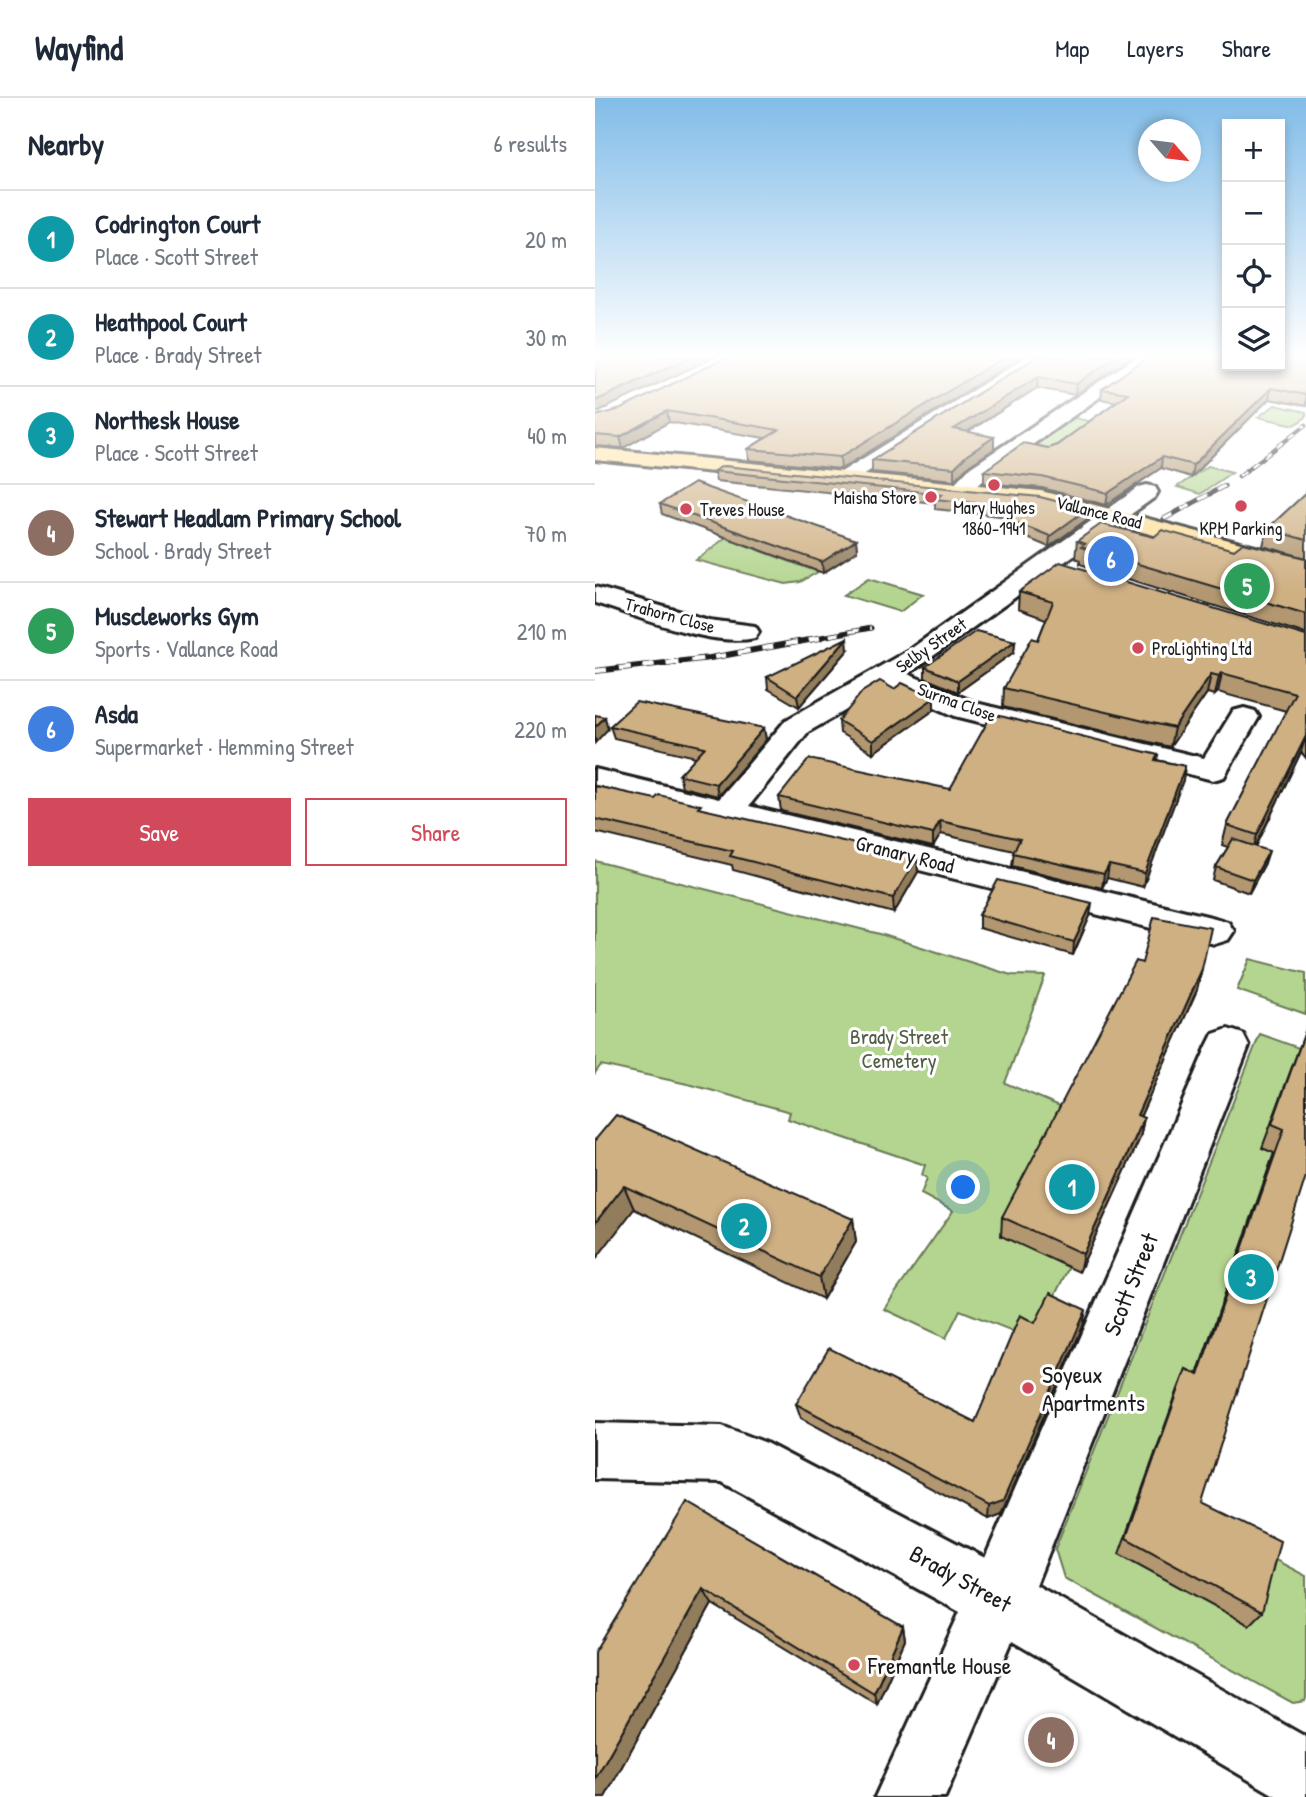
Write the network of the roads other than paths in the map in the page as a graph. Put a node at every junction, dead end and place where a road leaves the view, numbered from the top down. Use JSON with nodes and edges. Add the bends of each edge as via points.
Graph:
{"nodes":[{"id":1,"x":912,"y":435,"type":"edge"},
{"id":2,"x":1033,"y":435,"type":"edge"},
{"id":3,"x":595,"y":454,"type":"edge"},
{"id":4,"x":844,"y":477,"type":"junction"},
{"id":5,"x":960,"y":489,"type":"junction"},
{"id":6,"x":1147,"y":492,"type":"dead end"},
{"id":7,"x":1114,"y":515,"type":"junction"},
{"id":8,"x":1045,"y":564,"type":"junction"},
{"id":9,"x":1306,"y":568,"type":"edge"},
{"id":10,"x":1073,"y":573,"type":"edge"},
{"id":11,"x":595,"y":595,"type":"edge"},
{"id":12,"x":745,"y":632,"type":"dead end"},
{"id":13,"x":887,"y":675,"type":"junction"},
{"id":14,"x":1244,"y":717,"type":"dead end"},
{"id":15,"x":595,"y":779,"type":"edge"},
{"id":16,"x":729,"y":810,"type":"junction"},
{"id":17,"x":1215,"y":930,"type":"dead end"},
{"id":18,"x":1228,"y":1046,"type":"dead end"},
{"id":19,"x":595,"y":1451,"type":"edge"},
{"id":20,"x":999,"y":1599,"type":"junction"},
{"id":21,"x":1306,"y":1775,"type":"edge"},
{"id":22,"x":910,"y":1797,"type":"edge"}],
"edges":[{"from":1,"to":4,"type":"street"},
{"from":2,"to":5,"type":"street"},
{"from":3,"to":4,"type":"main road","name":"Vallance Road"},
{"from":4,"to":5,"type":"main road","name":"Vallance Road"},
{"from":5,"to":7,"type":"main road","name":"Vallance Road","via":[[1041,498]]},
{"from":6,"to":7,"type":"street","name":"Selby Street"},
{"from":7,"to":8,"type":"street","name":"Selby Street"},
{"from":7,"to":9,"type":"main road","name":"Vallance Road"},
{"from":8,"to":10,"type":"street"},
{"from":8,"to":13,"type":"street","name":"Selby Street"},
{"from":11,"to":12,"type":"street","name":"Trahorn Close","via":[[707,628]]},
{"from":13,"to":14,"type":"street","name":"Surma Close","via":[[966,710],[1213,770]]},
{"from":13,"to":16,"type":"street","name":"Selby Street","via":[[797,726]]},
{"from":15,"to":16,"type":"street","name":"Granary Road"},
{"from":16,"to":17,"type":"street","name":"Granary Road"},
{"from":18,"to":20,"type":"street","name":"Scott Street"},
{"from":19,"to":20,"type":"street","name":"Brady Street","via":[[722,1454],[744,1462]]},
{"from":20,"to":21,"type":"street","name":"Brady Street"},
{"from":20,"to":22,"type":"street","name":"Scott Street"}]}
